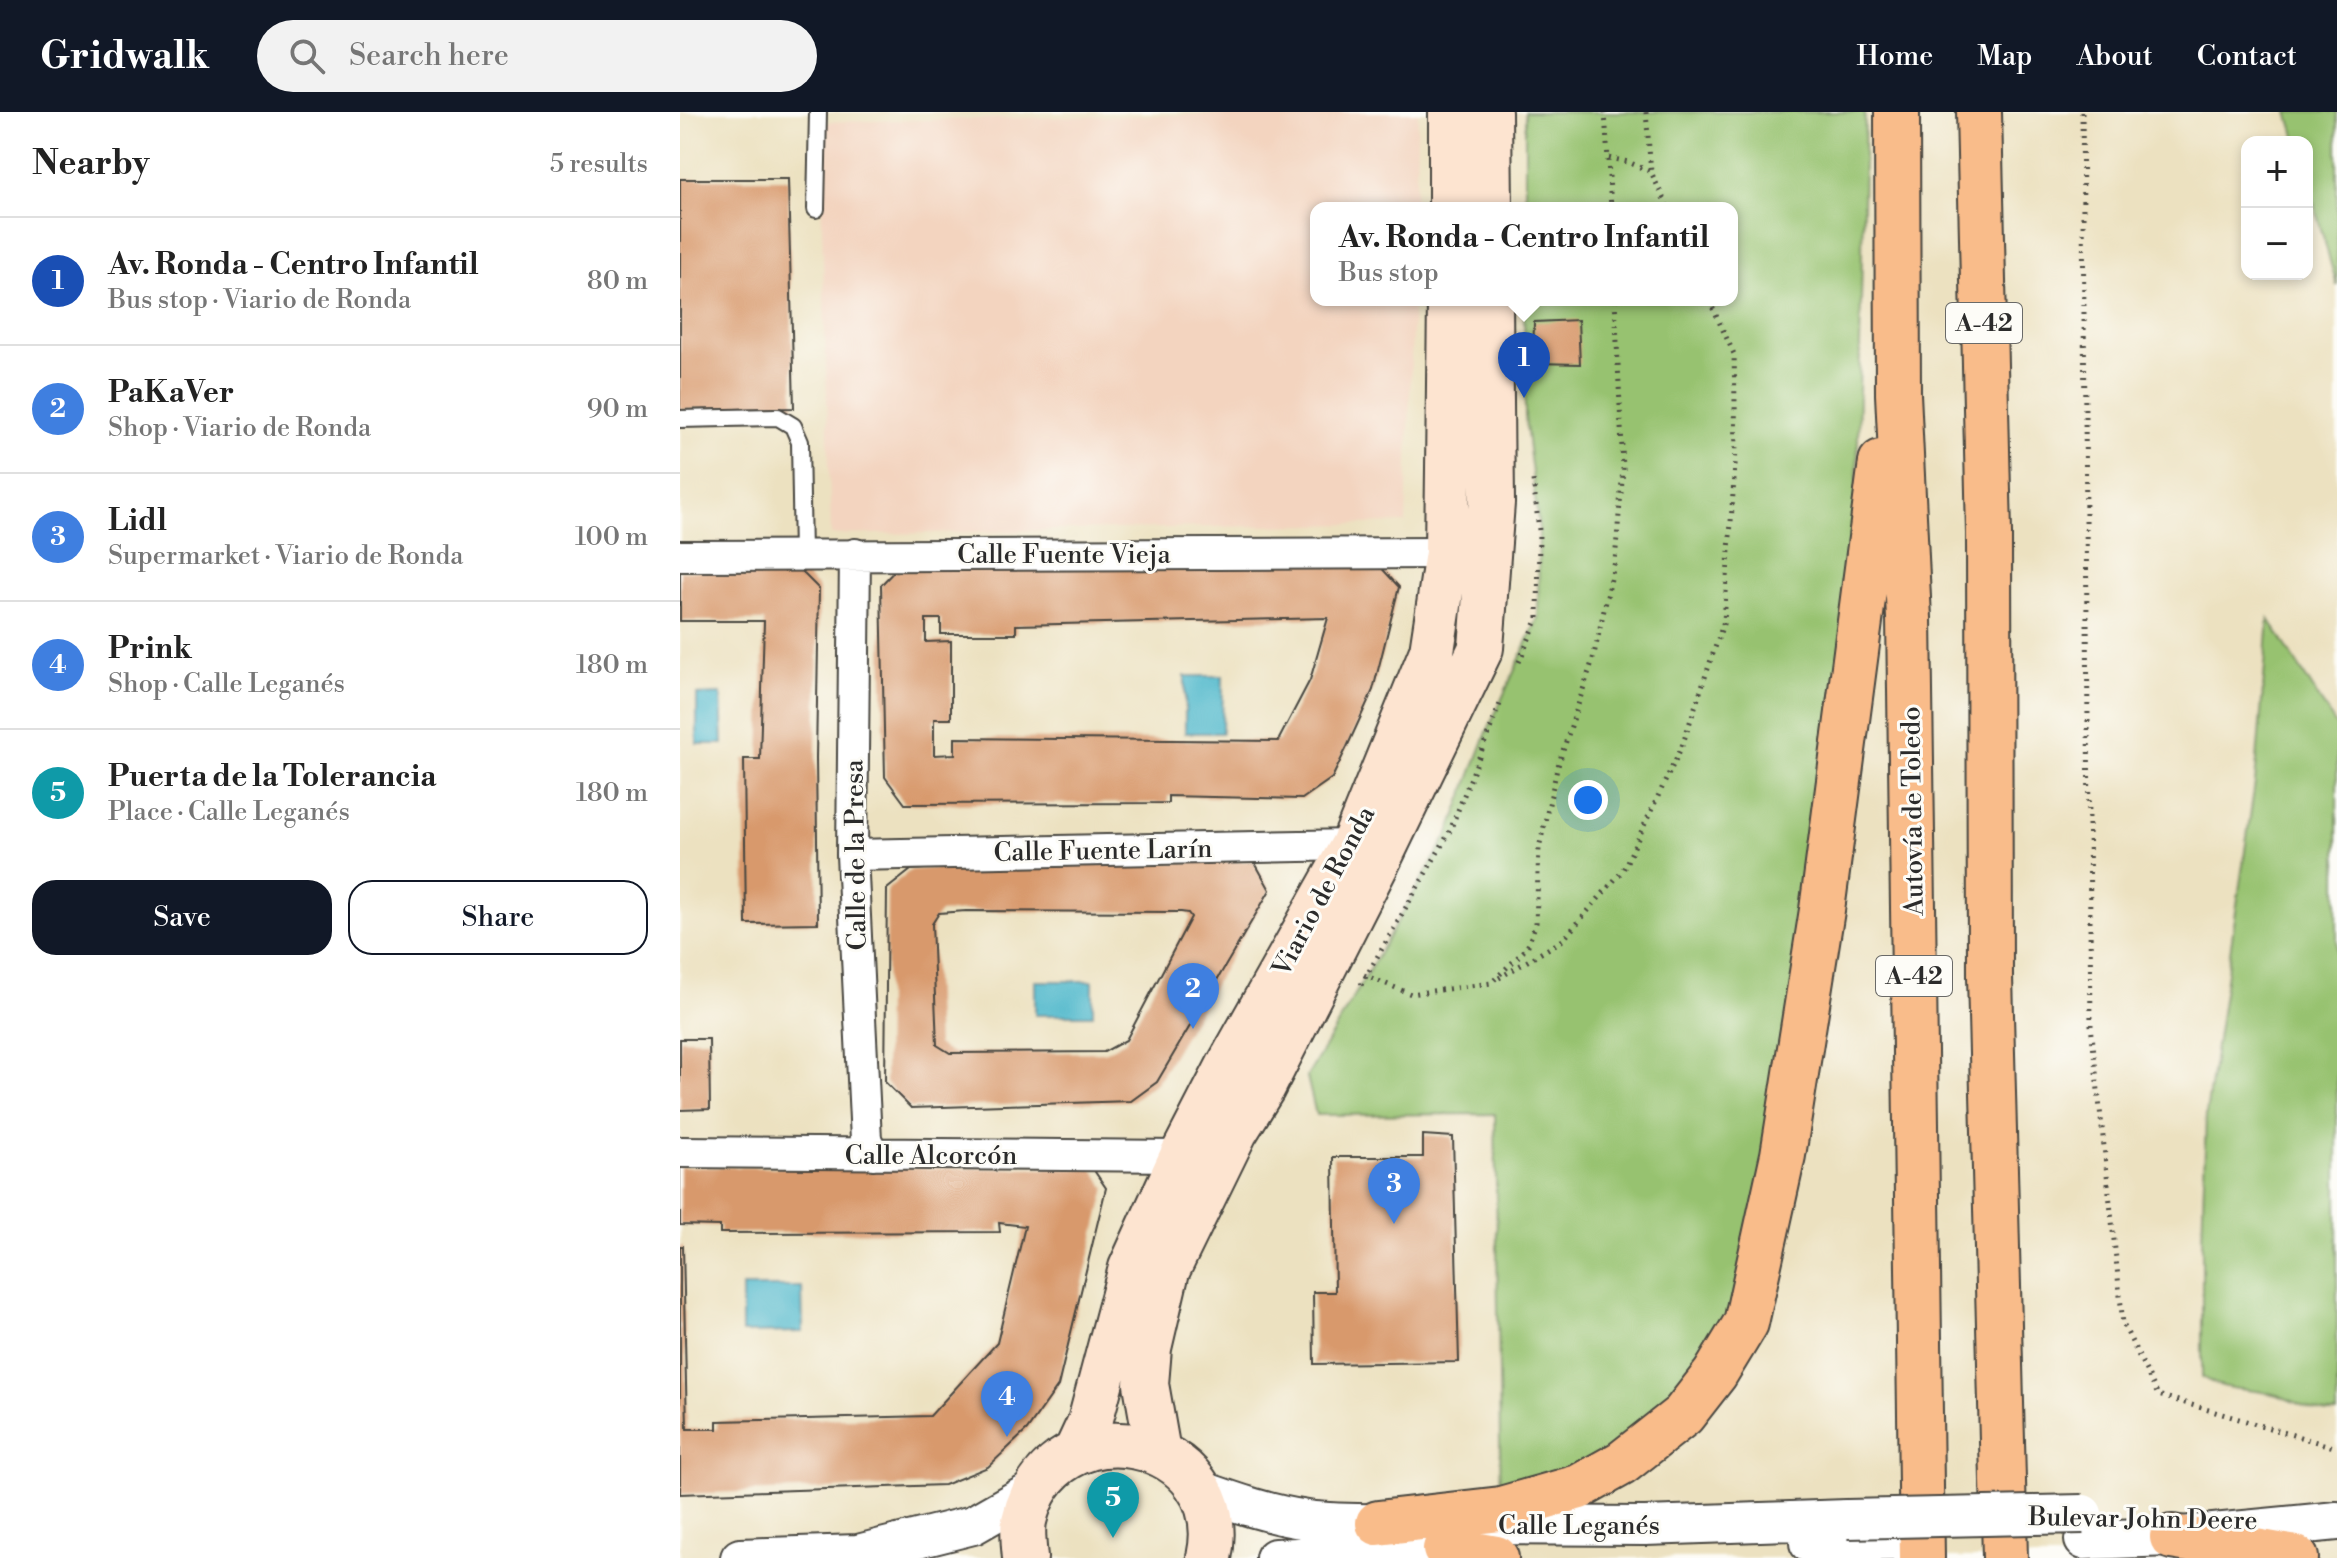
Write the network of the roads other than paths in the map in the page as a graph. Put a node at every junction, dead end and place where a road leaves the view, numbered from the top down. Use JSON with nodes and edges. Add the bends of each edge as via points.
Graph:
{"nodes":[{"id":1,"x":818,"y":112,"type":"edge"},
{"id":2,"x":1451,"y":112,"type":"edge"},
{"id":3,"x":1489,"y":112,"type":"edge"},
{"id":4,"x":1897,"y":112,"type":"edge"},
{"id":5,"x":1979,"y":112,"type":"edge"},
{"id":6,"x":1451,"y":202,"type":"edge"},
{"id":7,"x":1490,"y":202,"type":"edge"},
{"id":8,"x":816,"y":209,"type":"dead end"},
{"id":9,"x":1450,"y":306,"type":"edge"},
{"id":10,"x":1490,"y":306,"type":"edge"},
{"id":11,"x":1898,"y":394,"type":"junction"},
{"id":12,"x":680,"y":419,"type":"edge"},
{"id":13,"x":1447,"y":553,"type":"junction"},
{"id":14,"x":855,"y":554,"type":"junction"},
{"id":15,"x":802,"y":555,"type":"junction"},
{"id":16,"x":680,"y":556,"type":"edge"},
{"id":17,"x":1353,"y":845,"type":"junction"},
{"id":18,"x":852,"y":855,"type":"junction"},
{"id":19,"x":680,"y":1152,"type":"edge"},
{"id":20,"x":874,"y":1154,"type":"junction"},
{"id":21,"x":1182,"y":1156,"type":"junction"},
{"id":22,"x":1076,"y":1452,"type":"junction"},
{"id":23,"x":1158,"y":1452,"type":"junction"},
{"id":24,"x":1036,"y":1489,"type":"junction"},
{"id":25,"x":1200,"y":1490,"type":"junction"},
{"id":26,"x":2331,"y":1522,"type":"edge"},
{"id":27,"x":1378,"y":1523,"type":"junction"},
{"id":28,"x":2084,"y":1527,"type":"junction"},
{"id":29,"x":1962,"y":1529,"type":"joint"},
{"id":30,"x":1848,"y":1531,"type":"junction"},
{"id":31,"x":2172,"y":1537,"type":"junction"},
{"id":32,"x":1445,"y":1549,"type":"junction"},
{"id":33,"x":858,"y":1554,"type":"junction"},
{"id":34,"x":740,"y":1558,"type":"edge"},
{"id":35,"x":922,"y":1558,"type":"edge"},
{"id":36,"x":1025,"y":1558,"type":"edge"},
{"id":37,"x":1209,"y":1558,"type":"edge"},
{"id":38,"x":1278,"y":1558,"type":"edge"},
{"id":39,"x":1496,"y":1558,"type":"edge"},
{"id":40,"x":1922,"y":1558,"type":"edge"},
{"id":41,"x":2005,"y":1558,"type":"edge"},
{"id":42,"x":2296,"y":1558,"type":"edge"}],
"edges":[{"from":1,"to":8,"type":"lane"},
{"from":2,"to":6,"type":"main road"},
{"from":3,"to":7,"type":"main road"},
{"from":4,"to":11,"type":"highway","name":"Autovía de Toledo","number":"A-42"},
{"from":5,"to":41,"type":"highway","number":"A-42","via":[[1989,534],[1990,976]]},
{"from":9,"to":13,"type":"main road","name":"Viario de Ronda"},
{"from":10,"to":23,"type":"main road","name":"Viario de Ronda","via":[[1492,503],[1481,648],[1167,1271],[1146,1384]]},
{"from":11,"to":27,"type":"highway","via":[[1883,444],[1822,910],[1783,1155],[1746,1323],[1683,1415],[1622,1463],[1579,1487],[1501,1509]]},
{"from":11,"to":40,"type":"highway","name":"Autovía de Toledo","number":"A-42","via":[[1909,618]]},
{"from":12,"to":15,"type":"lane","via":[[778,417],[793,426],[800,442]]},
{"from":13,"to":14,"type":"street","name":"Calle Fuente Vieja"},
{"from":13,"to":17,"type":"main road","name":"Viario de Ronda","via":[[1432,651]]},
{"from":14,"to":15,"type":"street","name":"Calle Fuente Vieja"},
{"from":14,"to":18,"type":"street","name":"Calle de la Presa"},
{"from":15,"to":16,"type":"street","name":"Calle Fuente Vieja"},
{"from":17,"to":18,"type":"street","name":"Calle Fuente Larín"},
{"from":17,"to":21,"type":"main road","name":"Viario de Ronda"},
{"from":18,"to":20,"type":"street","name":"Calle de la Presa","via":[[866,1140]]},
{"from":19,"to":20,"type":"street","name":"Calle Alcorcón"},
{"from":20,"to":21,"type":"street","name":"Calle Alcorcón"},
{"from":21,"to":22,"type":"main road","name":"Viario de Ronda","via":[[1131,1268],[1090,1422]]},
{"from":22,"to":23,"type":"main road","name":"Calle Leganés","via":[[1103,1444],[1131,1444]]},
{"from":22,"to":24,"type":"main road","name":"Calle Leganés"},
{"from":23,"to":25,"type":"main road","name":"Calle Leganés","via":[[1182,1468]]},
{"from":24,"to":33,"type":"street","name":"Calle Leganés","via":[[973,1525]]},
{"from":24,"to":36,"type":"main road","name":"Calle Leganés","via":[[1024,1523]]},
{"from":25,"to":27,"type":"street","name":"Calle Leganés","via":[[1305,1519]]},
{"from":25,"to":37,"type":"main road","name":"Calle Leganés","via":[[1210,1516]]},
{"from":26,"to":28,"type":"street","name":"Bulevar John Deere"},
{"from":26,"to":31,"type":"street","name":"Bulevar John Deere"},
{"from":27,"to":30,"type":"street","name":"Calle Leganés"},
{"from":28,"to":29,"type":"street","name":"Bulevar John Deere","bridge":true},
{"from":28,"to":31,"type":"street","name":"Bulevar John Deere"},
{"from":29,"to":30,"type":"street","name":"Calle Leganés","bridge":true},
{"from":30,"to":32,"type":"street","name":"Calle Leganés"},
{"from":31,"to":42,"type":"highway"},
{"from":32,"to":38,"type":"street","name":"Calle Leganés"},
{"from":32,"to":39,"type":"highway"},
{"from":33,"to":34,"type":"street","name":"Calle Leganés"},
{"from":33,"to":35,"type":"street","name":"Calle Leganés"}]}
